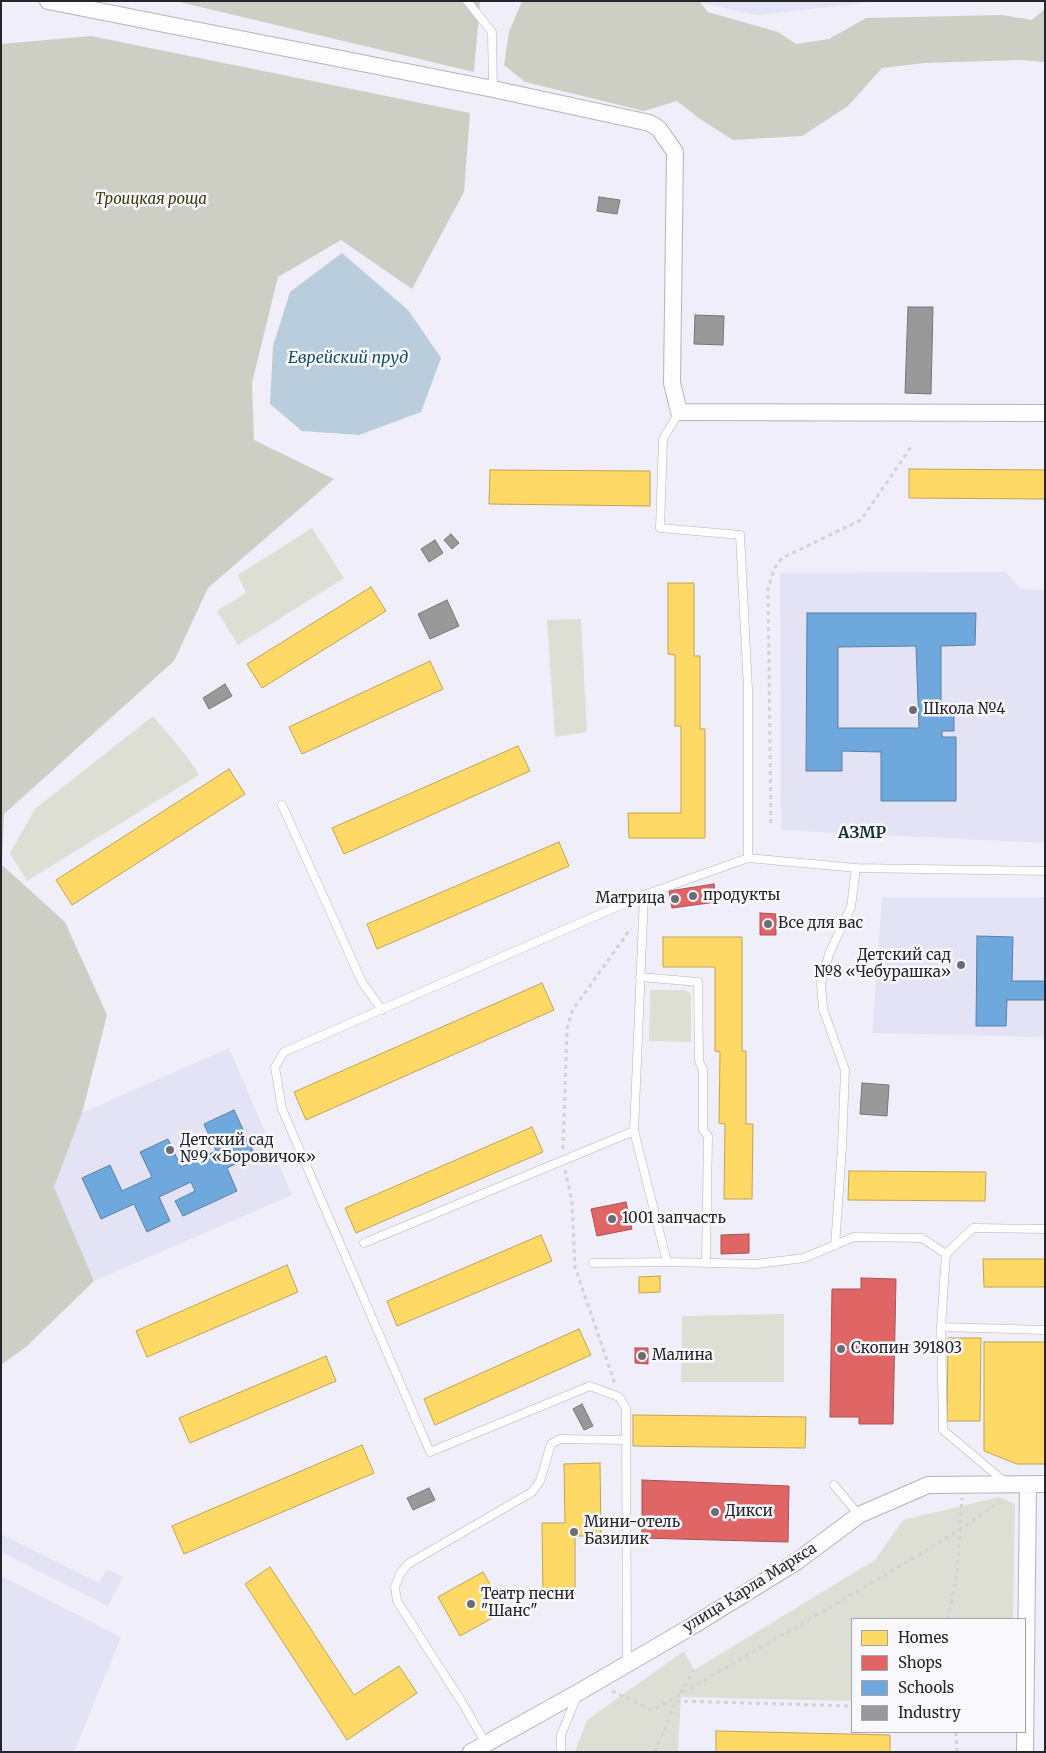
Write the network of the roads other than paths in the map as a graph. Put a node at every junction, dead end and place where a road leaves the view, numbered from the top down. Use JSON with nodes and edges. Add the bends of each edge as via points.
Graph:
{"nodes":[{"id":1,"x":48,"y":1,"type":"edge"},
{"id":2,"x":467,"y":1,"type":"edge"},
{"id":3,"x":493,"y":89,"type":"junction"},
{"id":4,"x":679,"y":412,"type":"junction"},
{"id":5,"x":1045,"y":413,"type":"edge"},
{"id":6,"x":282,"y":805,"type":"dead end"},
{"id":7,"x":748,"y":858,"type":"junction"},
{"id":8,"x":856,"y":868,"type":"junction"},
{"id":9,"x":1045,"y":871,"type":"edge"},
{"id":10,"x":644,"y":895,"type":"junction"},
{"id":11,"x":640,"y":977,"type":"junction"},
{"id":12,"x":382,"y":1010,"type":"junction"},
{"id":13,"x":634,"y":1131,"type":"junction"},
{"id":14,"x":1045,"y":1229,"type":"edge"},
{"id":15,"x":364,"y":1243,"type":"dead end"},
{"id":16,"x":835,"y":1246,"type":"junction"},
{"id":17,"x":946,"y":1254,"type":"junction"},
{"id":18,"x":667,"y":1262,"type":"junction"},
{"id":19,"x":593,"y":1263,"type":"dead end"},
{"id":20,"x":706,"y":1263,"type":"junction"},
{"id":21,"x":941,"y":1327,"type":"junction"},
{"id":22,"x":1045,"y":1330,"type":"edge"},
{"id":23,"x":626,"y":1440,"type":"junction"},
{"id":24,"x":834,"y":1485,"type":"dead end"},
{"id":25,"x":1027,"y":1485,"type":"edge"},
{"id":26,"x":858,"y":1515,"type":"junction"},
{"id":27,"x":1026,"y":1618,"type":"edge"},
{"id":28,"x":628,"y":1664,"type":"junction"},
{"id":29,"x":579,"y":1692,"type":"junction"},
{"id":30,"x":1025,"y":1733,"type":"edge"},
{"id":31,"x":486,"y":1744,"type":"junction"},
{"id":32,"x":471,"y":1752,"type":"edge"},
{"id":33,"x":561,"y":1752,"type":"edge"},
{"id":34,"x":1025,"y":1752,"type":"edge"}],
"edges":[{"from":1,"to":3,"type":"street"},
{"from":2,"to":3,"type":"lane","via":[[492,32]]},
{"from":3,"to":4,"type":"street","via":[[650,123],[660,128],[675,152],[672,383]]},
{"from":4,"to":5,"type":"street"},
{"from":4,"to":7,"type":"lane","via":[[663,439],[660,528],[740,535],[748,689]]},
{"from":6,"to":12,"type":"lane","via":[[362,982]]},
{"from":7,"to":8,"type":"lane"},
{"from":7,"to":10,"type":"lane"},
{"from":8,"to":9,"type":"lane"},
{"from":8,"to":16,"type":"lane","via":[[850,906],[820,983],[823,1009],[845,1070]]},
{"from":10,"to":11,"type":"lane"},
{"from":10,"to":12,"type":"lane"},
{"from":11,"to":13,"type":"lane"},
{"from":11,"to":20,"type":"lane","via":[[698,982],[703,1130],[708,1136]]},
{"from":12,"to":23,"type":"lane","via":[[284,1052],[275,1067],[282,1109],[430,1452],[590,1386],[619,1397],[626,1408]]},
{"from":13,"to":15,"type":"lane"},
{"from":13,"to":18,"type":"lane"},
{"from":14,"to":17,"type":"lane","via":[[973,1228]]},
{"from":16,"to":17,"type":"lane","via":[[854,1238],[922,1238]]},
{"from":16,"to":20,"type":"lane","via":[[804,1258],[756,1264]]},
{"from":17,"to":21,"type":"lane"},
{"from":18,"to":19,"type":"lane"},
{"from":18,"to":20,"type":"lane"},
{"from":21,"to":22,"type":"lane"},
{"from":21,"to":25,"type":"lane","via":[[943,1430]]},
{"from":23,"to":28,"type":"lane"},
{"from":23,"to":31,"type":"lane","via":[[560,1439],[551,1444],[540,1481],[532,1492],[408,1564],[400,1574],[396,1587],[397,1601]]},
{"from":24,"to":26,"type":"lane"},
{"from":25,"to":26,"type":"street","name":"улица Карла Маркса","via":[[928,1485]]},
{"from":25,"to":27,"type":"street"},
{"from":26,"to":28,"type":"street","name":"улица Карла Маркса","via":[[796,1562]]},
{"from":28,"to":29,"type":"street","name":"улица Карла Маркса"},
{"from":29,"to":31,"type":"street","name":"улица Карла Маркса"},
{"from":29,"to":33,"type":"lane","via":[[561,1735]]},
{"from":30,"to":34,"type":"street"},
{"from":31,"to":32,"type":"street","name":"улица Карла Маркса"}]}
